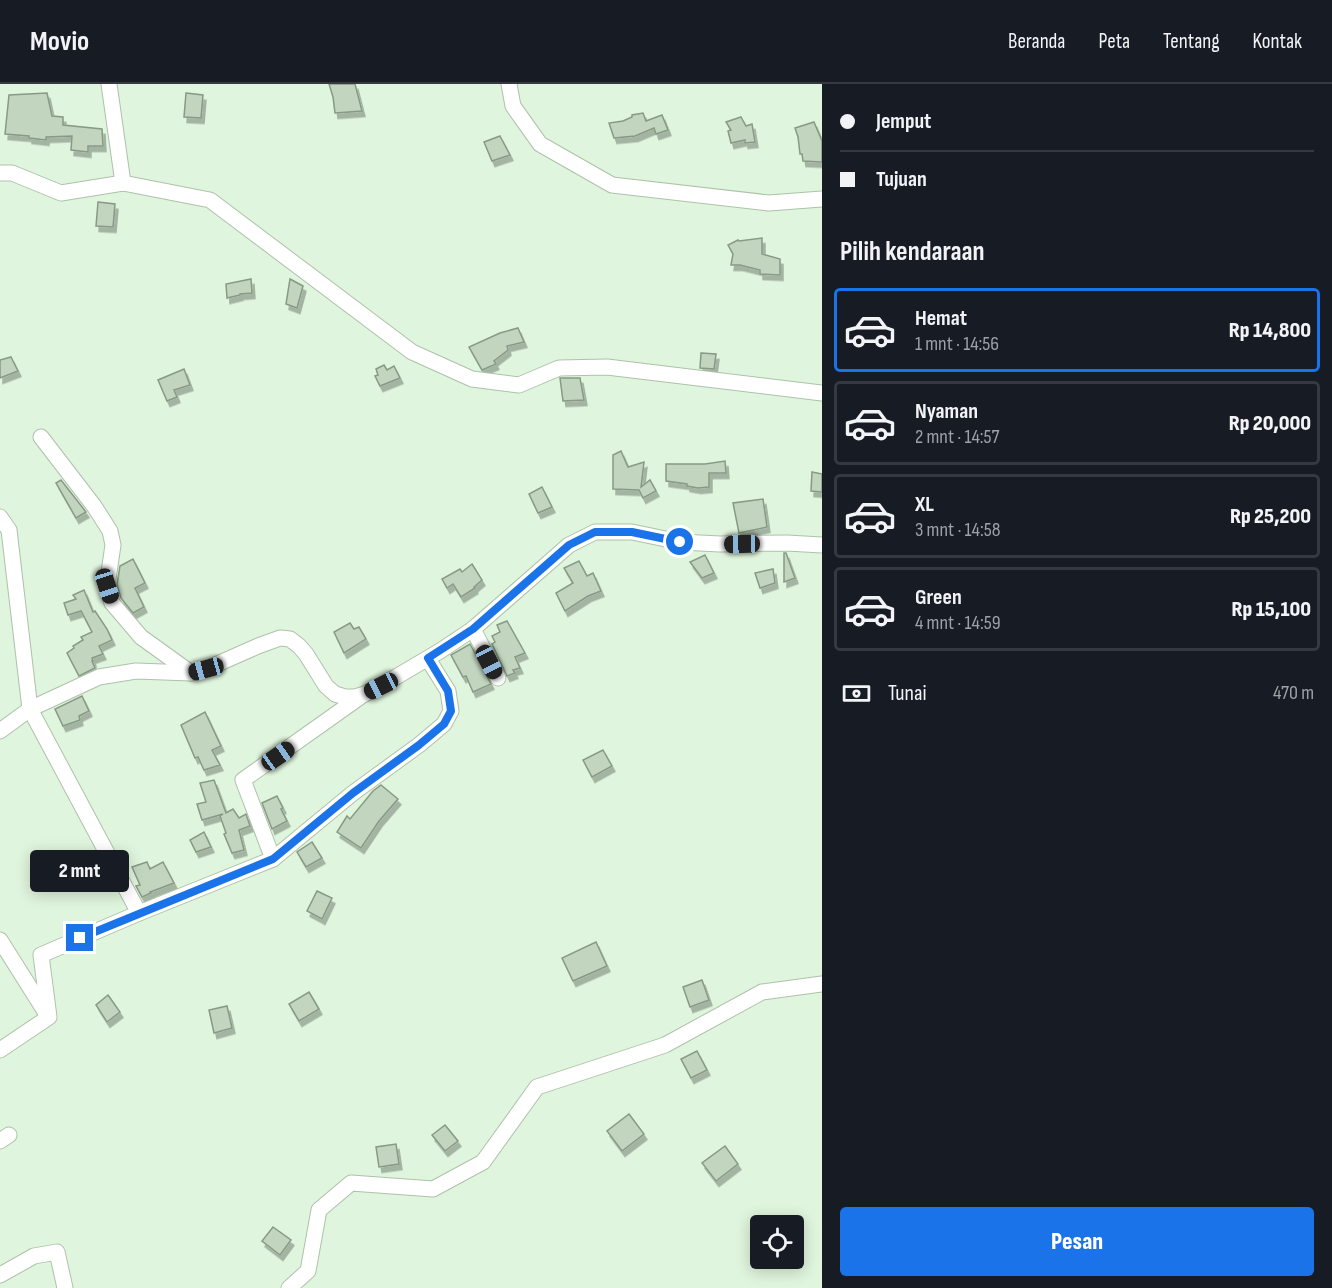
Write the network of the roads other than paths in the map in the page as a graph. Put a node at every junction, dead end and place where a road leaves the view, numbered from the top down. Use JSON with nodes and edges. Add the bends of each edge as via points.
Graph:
{"nodes":[{"id":1,"x":109,"y":84,"type":"edge"},
{"id":2,"x":509,"y":84,"type":"edge"},
{"id":3,"x":0,"y":173,"type":"edge"},
{"id":4,"x":123,"y":183,"type":"junction"},
{"id":5,"x":822,"y":199,"type":"edge"},
{"id":6,"x":822,"y":393,"type":"edge"},
{"id":7,"x":41,"y":437,"type":"dead end"},
{"id":8,"x":0,"y":518,"type":"edge"},
{"id":9,"x":822,"y":545,"type":"edge"},
{"id":10,"x":473,"y":629,"type":"junction"},
{"id":11,"x":428,"y":658,"type":"junction"},
{"id":12,"x":191,"y":673,"type":"junction"},
{"id":13,"x":498,"y":678,"type":"dead end"},
{"id":14,"x":365,"y":694,"type":"junction"},
{"id":15,"x":30,"y":709,"type":"junction"},
{"id":16,"x":0,"y":731,"type":"edge"},
{"id":17,"x":273,"y":859,"type":"junction"},
{"id":18,"x":139,"y":913,"type":"junction"},
{"id":19,"x":0,"y":940,"type":"edge"},
{"id":20,"x":822,"y":984,"type":"edge"},
{"id":21,"x":49,"y":1017,"type":"junction"},
{"id":22,"x":0,"y":1050,"type":"edge"},
{"id":23,"x":0,"y":1275,"type":"edge"},
{"id":24,"x":65,"y":1288,"type":"edge"},
{"id":25,"x":289,"y":1288,"type":"edge"}],
"edges":[{"from":1,"to":4,"type":"street"},
{"from":2,"to":5,"type":"street","via":[[513,106],[540,144],[612,185],[769,203]]},
{"from":3,"to":4,"type":"street","via":[[12,173],[61,193]]},
{"from":4,"to":6,"type":"street","via":[[210,200],[412,352],[472,379],[519,385],[559,368],[607,368]]},
{"from":7,"to":12,"type":"street","via":[[110,531],[113,545],[107,586],[112,603],[141,637]]},
{"from":8,"to":15,"type":"street","via":[[9,530]]},
{"from":9,"to":10,"type":"street","via":[[680,542],[632,532],[595,532],[569,545]]},
{"from":10,"to":11,"type":"street"},
{"from":10,"to":13,"type":"street"},
{"from":11,"to":14,"type":"street"},
{"from":11,"to":17,"type":"street","via":[[448,691],[451,711],[444,724]]},
{"from":12,"to":14,"type":"street","via":[[280,638],[290,639],[335,694],[355,698]]},
{"from":12,"to":15,"type":"street","via":[[136,671],[99,677]]},
{"from":14,"to":17,"type":"street","via":[[243,780]]},
{"from":15,"to":16,"type":"street"},
{"from":15,"to":18,"type":"street"},
{"from":17,"to":18,"type":"street"},
{"from":18,"to":21,"type":"street","via":[[40,955]]},
{"from":19,"to":21,"type":"street"},
{"from":20,"to":25,"type":"street","via":[[762,992],[664,1046],[537,1087],[483,1162],[433,1189],[351,1184],[319,1210],[308,1271]]},
{"from":21,"to":22,"type":"street"},
{"from":23,"to":24,"type":"street","via":[[34,1256],[57,1252]]}]}
